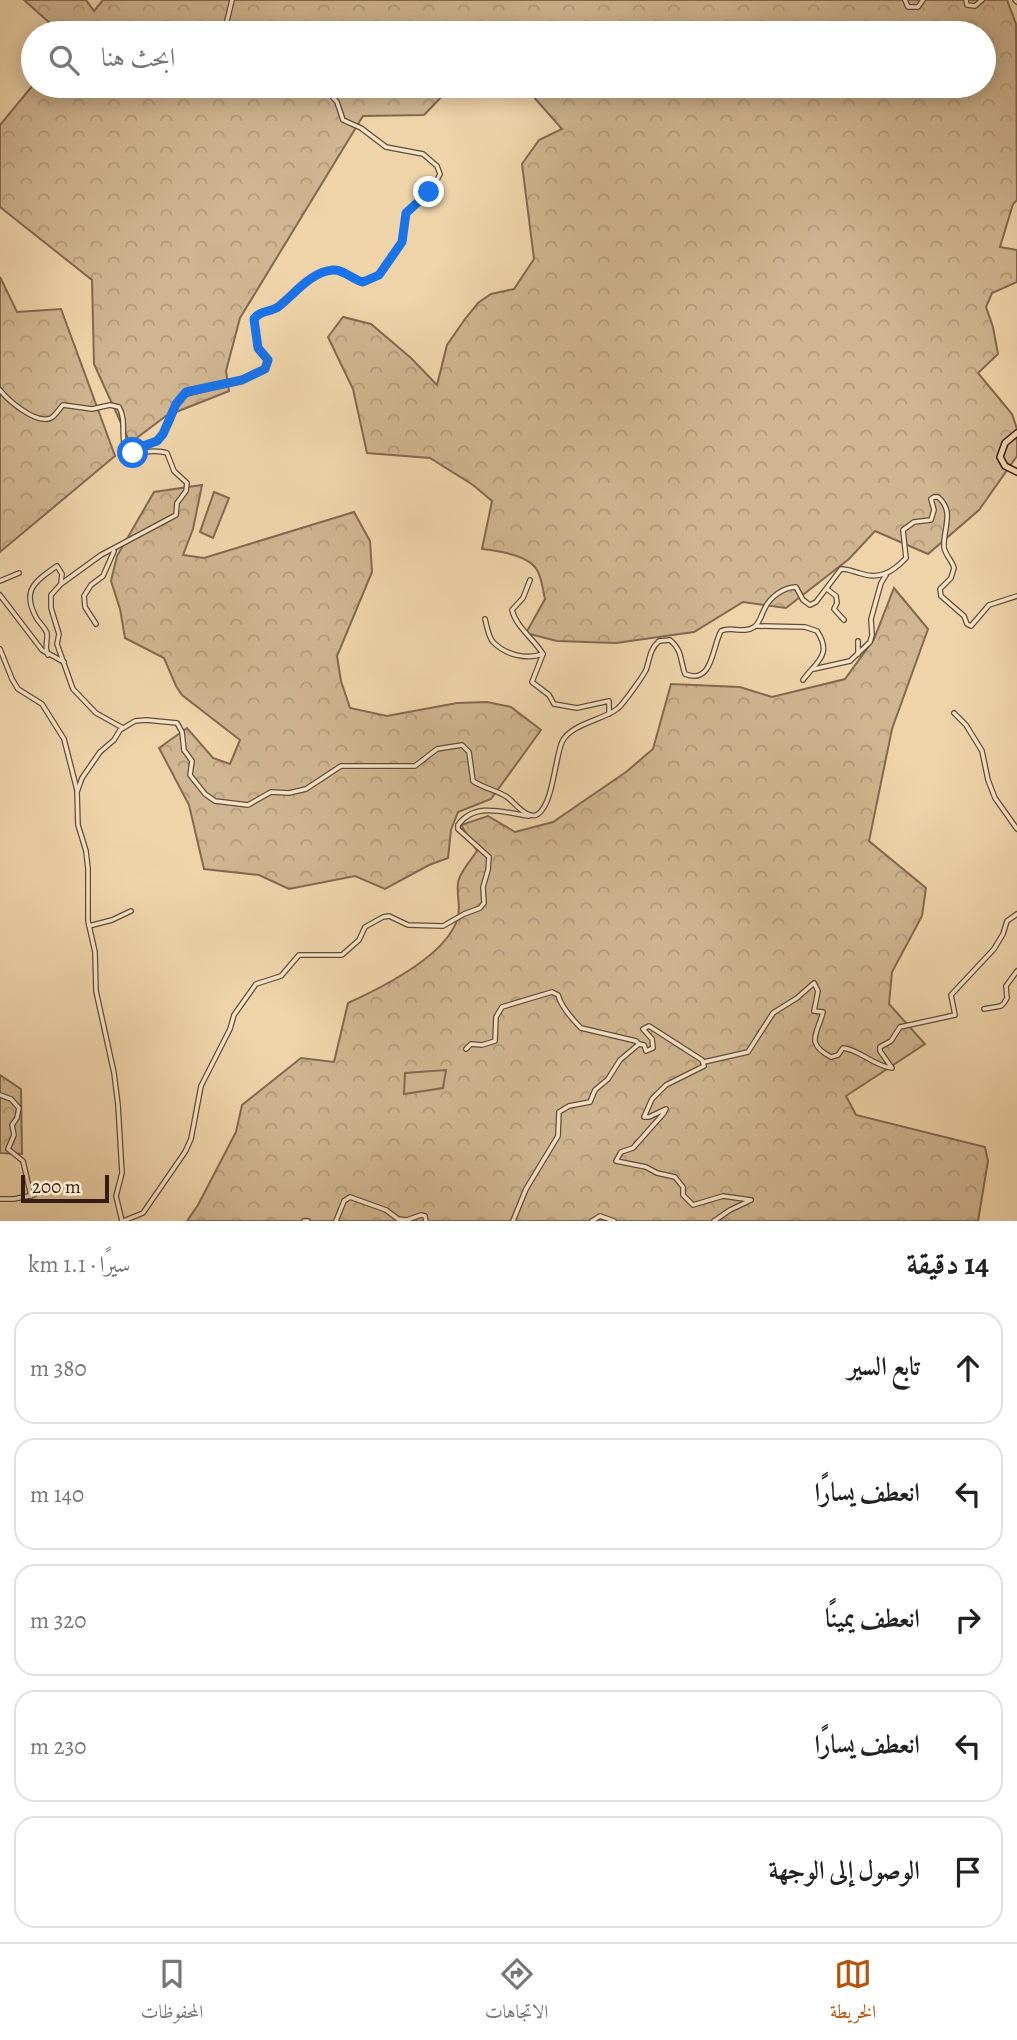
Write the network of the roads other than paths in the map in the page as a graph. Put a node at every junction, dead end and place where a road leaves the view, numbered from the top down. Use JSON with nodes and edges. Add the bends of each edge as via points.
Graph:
{"nodes":[{"id":1,"x":232,"y":0,"type":"edge"},
{"id":2,"x":905,"y":0,"type":"edge"},
{"id":3,"x":923,"y":0,"type":"edge"},
{"id":4,"x":966,"y":0,"type":"edge"},
{"id":5,"x":982,"y":0,"type":"edge"},
{"id":6,"x":227,"y":21,"type":"edge"},
{"id":7,"x":334,"y":98,"type":"edge"},
{"id":8,"x":0,"y":390,"type":"edge"},
{"id":9,"x":1017,"y":433,"type":"edge"},
{"id":10,"x":136,"y":452,"type":"junction"},
{"id":11,"x":1017,"y":472,"type":"edge"},
{"id":12,"x":115,"y":549,"type":"junction"},
{"id":13,"x":19,"y":573,"type":"dead end"},
{"id":14,"x":886,"y":576,"type":"junction"},
{"id":15,"x":530,"y":580,"type":"dead end"},
{"id":16,"x":0,"y":581,"type":"edge"},
{"id":17,"x":58,"y":586,"type":"junction"},
{"id":18,"x":827,"y":589,"type":"junction"},
{"id":19,"x":0,"y":595,"type":"edge"},
{"id":20,"x":1017,"y":596,"type":"edge"},
{"id":21,"x":485,"y":620,"type":"dead end"},
{"id":22,"x":844,"y":620,"type":"dead end"},
{"id":23,"x":96,"y":624,"type":"dead end"},
{"id":24,"x":756,"y":626,"type":"junction"},
{"id":25,"x":858,"y":641,"type":"dead end"},
{"id":26,"x":0,"y":649,"type":"edge"},
{"id":27,"x":543,"y":654,"type":"junction"},
{"id":28,"x":48,"y":655,"type":"junction"},
{"id":29,"x":857,"y":656,"type":"junction"},
{"id":30,"x":64,"y":662,"type":"junction"},
{"id":31,"x":814,"y":669,"type":"junction"},
{"id":32,"x":803,"y":680,"type":"dead end"},
{"id":33,"x":954,"y":713,"type":"dead end"},
{"id":34,"x":609,"y":714,"type":"junction"},
{"id":35,"x":123,"y":728,"type":"junction"},
{"id":36,"x":77,"y":792,"type":"junction"},
{"id":37,"x":535,"y":815,"type":"junction"},
{"id":38,"x":1017,"y":829,"type":"edge"},
{"id":39,"x":131,"y":911,"type":"dead end"},
{"id":40,"x":1017,"y":914,"type":"edge"},
{"id":41,"x":89,"y":926,"type":"junction"},
{"id":42,"x":1017,"y":971,"type":"edge"},
{"id":43,"x":984,"y":1009,"type":"dead end"},
{"id":44,"x":639,"y":1044,"type":"junction"},
{"id":45,"x":466,"y":1049,"type":"dead end"},
{"id":46,"x":704,"y":1062,"type":"junction"},
{"id":47,"x":0,"y":1095,"type":"edge"},
{"id":48,"x":0,"y":1199,"type":"edge"},
{"id":49,"x":123,"y":1221,"type":"edge"},
{"id":50,"x":336,"y":1221,"type":"edge"},
{"id":51,"x":426,"y":1221,"type":"edge"},
{"id":52,"x":513,"y":1221,"type":"edge"},
{"id":53,"x":592,"y":1221,"type":"edge"},
{"id":54,"x":614,"y":1221,"type":"edge"},
{"id":55,"x":714,"y":1221,"type":"edge"}],
"edges":[{"from":1,"to":6,"type":"street"},
{"from":2,"to":3,"type":"street","via":[[912,8]]},
{"from":4,"to":5,"type":"street","via":[[968,6]]},
{"from":7,"to":10,"type":"street","via":[[343,120],[386,147],[423,154],[437,166],[439,178],[406,213],[402,242],[379,275],[363,282],[328,271],[304,283],[276,308],[257,315],[258,345],[268,360],[265,369],[242,380],[182,395],[163,434]]},
{"from":8,"to":10,"type":"street","via":[[16,407],[46,419],[63,405],[119,407],[124,447]]},
{"from":9,"to":11,"type":"main road","via":[[1005,443],[1000,457],[1004,466]]},
{"from":10,"to":12,"type":"street","via":[[167,453],[187,486],[176,515]]},
{"from":12,"to":17,"type":"street"},
{"from":12,"to":23,"type":"street","via":[[103,576],[84,596]]},
{"from":13,"to":16,"type":"street"},
{"from":14,"to":18,"type":"street","via":[[841,569]]},
{"from":14,"to":20,"type":"street","via":[[906,558],[905,527],[931,520],[931,499],[937,497],[946,506],[944,548],[954,568],[940,589],[941,596],[971,626],[989,606]]},
{"from":14,"to":29,"type":"street","via":[[871,620],[871,639]]},
{"from":15,"to":27,"type":"street","via":[[512,610]]},
{"from":17,"to":28,"type":"street","via":[[63,577],[57,566],[40,578],[30,594],[30,607],[47,633]]},
{"from":17,"to":30,"type":"street","via":[[50,601]]},
{"from":18,"to":22,"type":"street","via":[[836,596],[834,608]]},
{"from":18,"to":24,"type":"street","via":[[810,605],[796,587],[782,591],[769,602]]},
{"from":19,"to":28,"type":"street"},
{"from":21,"to":27,"type":"street","via":[[493,641],[505,650],[527,658]]},
{"from":24,"to":31,"type":"street","via":[[817,631],[824,651]]},
{"from":24,"to":34,"type":"street","via":[[721,631],[709,666],[697,677],[685,674],[677,645],[659,641],[649,652],[644,673],[621,706]]},
{"from":25,"to":29,"type":"street"},
{"from":26,"to":36,"type":"street","via":[[19,689],[42,705],[64,739]]},
{"from":27,"to":34,"type":"street","via":[[532,682],[550,695],[554,704],[577,708],[609,701]]},
{"from":28,"to":30,"type":"street"},
{"from":29,"to":31,"type":"street"},
{"from":30,"to":35,"type":"street","via":[[73,689],[96,713]]},
{"from":31,"to":32,"type":"street"},
{"from":33,"to":38,"type":"street","via":[[982,751],[995,798]]},
{"from":34,"to":37,"type":"street","via":[[565,737],[550,792]]},
{"from":35,"to":36,"type":"street","via":[[100,752]]},
{"from":35,"to":37,"type":"street","via":[[135,721],[177,723],[192,761],[190,775],[205,794],[221,803],[248,805],[271,792],[298,792],[347,765],[415,766],[430,752],[456,745],[469,752],[471,778],[476,783]]},
{"from":36,"to":41,"type":"street","via":[[78,825],[88,869]]},
{"from":37,"to":49,"type":"street","via":[[482,810],[460,822],[458,829],[488,857],[480,908],[443,926],[408,925],[383,917],[365,927],[359,940],[342,955],[299,955],[281,976],[256,984],[234,1016],[201,1086],[185,1152],[143,1213]]},
{"from":39,"to":41,"type":"street"},
{"from":40,"to":46,"type":"street","via":[[1007,921],[994,949],[954,990],[950,1001],[955,1015],[900,1027],[891,1041],[880,1047],[891,1068],[850,1049],[843,1048],[831,1057],[815,1044],[822,1012],[814,1011],[818,990],[814,983],[773,1013],[748,1052]]},
{"from":41,"to":49,"type":"street","via":[[97,997],[116,1083],[122,1172],[116,1196]]},
{"from":42,"to":43,"type":"street","via":[[1006,986],[1004,1003]]},
{"from":44,"to":45,"type":"street","via":[[581,1028],[552,992],[502,1007],[496,1017],[495,1041]]},
{"from":44,"to":46,"type":"street","via":[[646,1051],[653,1048],[643,1029],[649,1026]]},
{"from":44,"to":52,"type":"street","via":[[620,1060],[590,1102],[560,1111],[558,1136]]},
{"from":46,"to":55,"type":"street","via":[[652,1099],[644,1117],[666,1109],[664,1113],[634,1148],[621,1152],[616,1161],[675,1177],[693,1205],[723,1196],[751,1200]]},
{"from":47,"to":48,"type":"street","via":[[19,1108],[8,1149],[23,1161],[33,1195]]},
{"from":50,"to":51,"type":"street","via":[[350,1197],[398,1219],[421,1215]]},
{"from":53,"to":54,"type":"street","via":[[600,1216]]}]}
